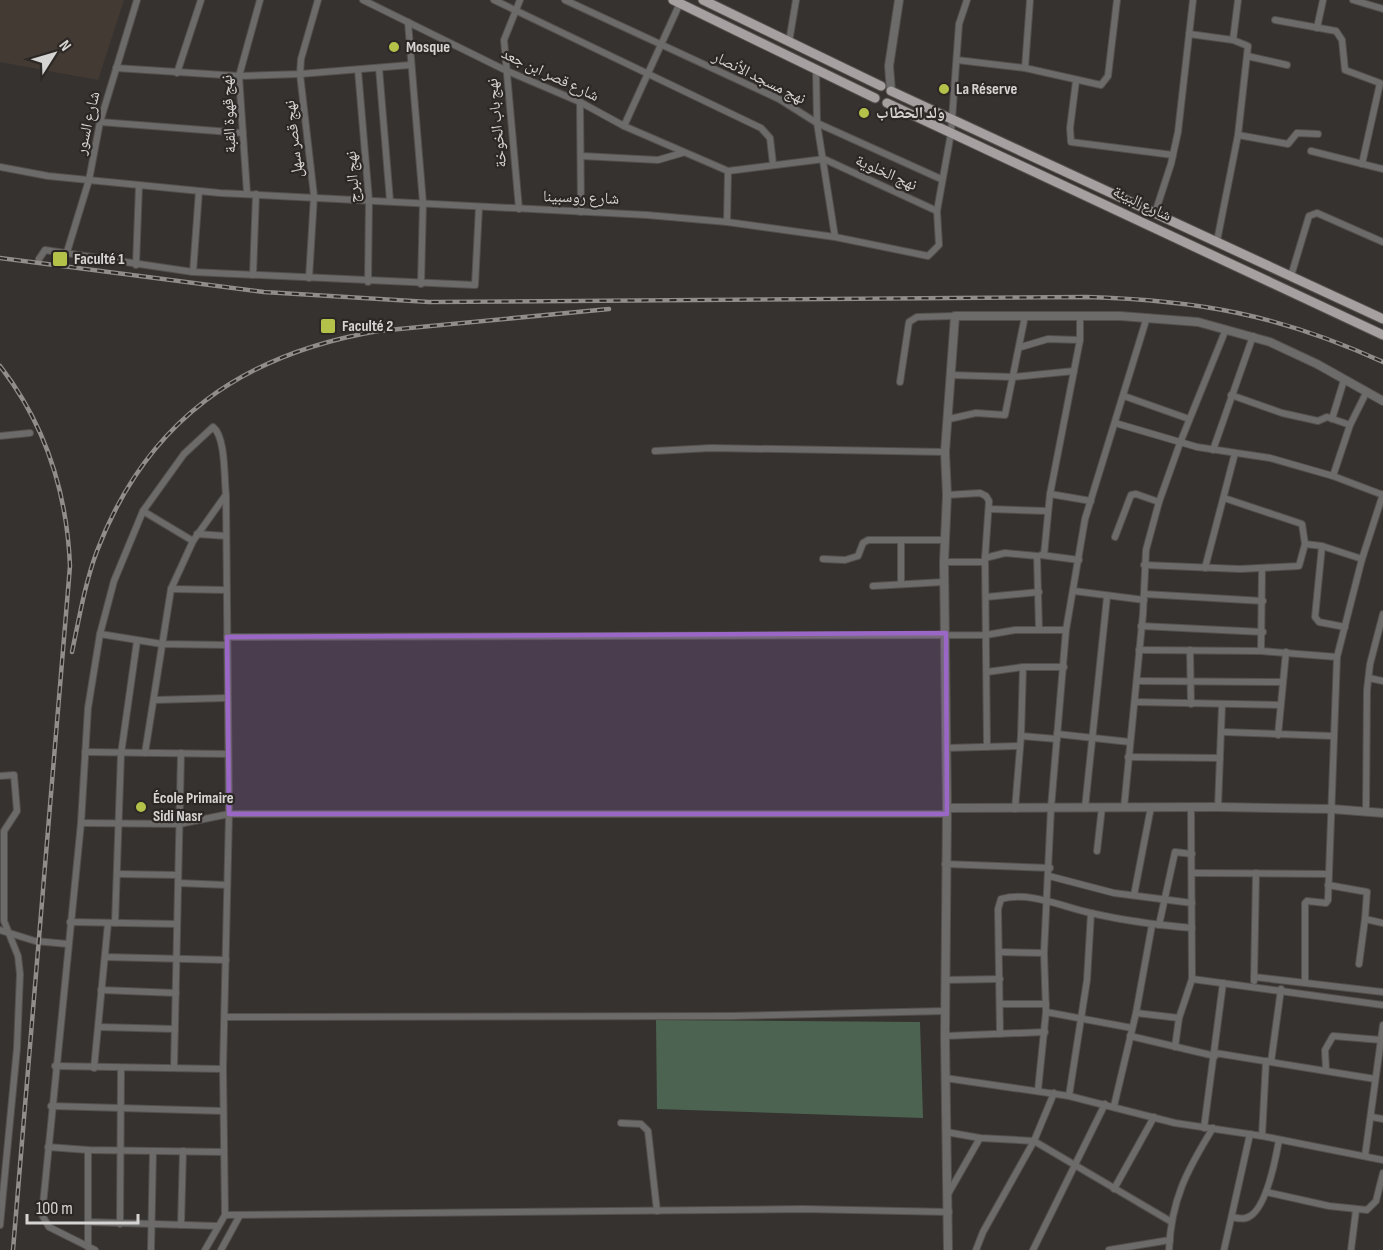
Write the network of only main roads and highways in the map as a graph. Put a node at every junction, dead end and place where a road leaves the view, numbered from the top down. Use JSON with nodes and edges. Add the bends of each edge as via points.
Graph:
{"nodes":[{"id":1,"x":703,"y":0,"type":"edge"},
{"id":2,"x":677,"y":2,"type":"edge"},
{"id":3,"x":881,"y":86,"type":"junction"},
{"id":4,"x":891,"y":91,"type":"junction"},
{"id":5,"x":875,"y":98,"type":"junction"},
{"id":6,"x":887,"y":103,"type":"junction"},
{"id":7,"x":1383,"y":319,"type":"edge"},
{"id":8,"x":1383,"y":335,"type":"edge"}],
"edges":[{"from":1,"to":3,"type":"main road","name":"شارع البيئة"},
{"from":2,"to":5,"type":"main road","name":"شارع البيئة"},
{"from":3,"to":4,"type":"main road","name":"شارع البيئة"},
{"from":3,"to":5,"type":"main road","via":[[874,92]]},
{"from":4,"to":6,"type":"main road"},
{"from":4,"to":7,"type":"main road","name":"شارع البيئة"},
{"from":5,"to":6,"type":"main road","name":"شارع البيئة","via":[[879,103]]},
{"from":6,"to":8,"type":"main road","name":"شارع البيئة"}]}
